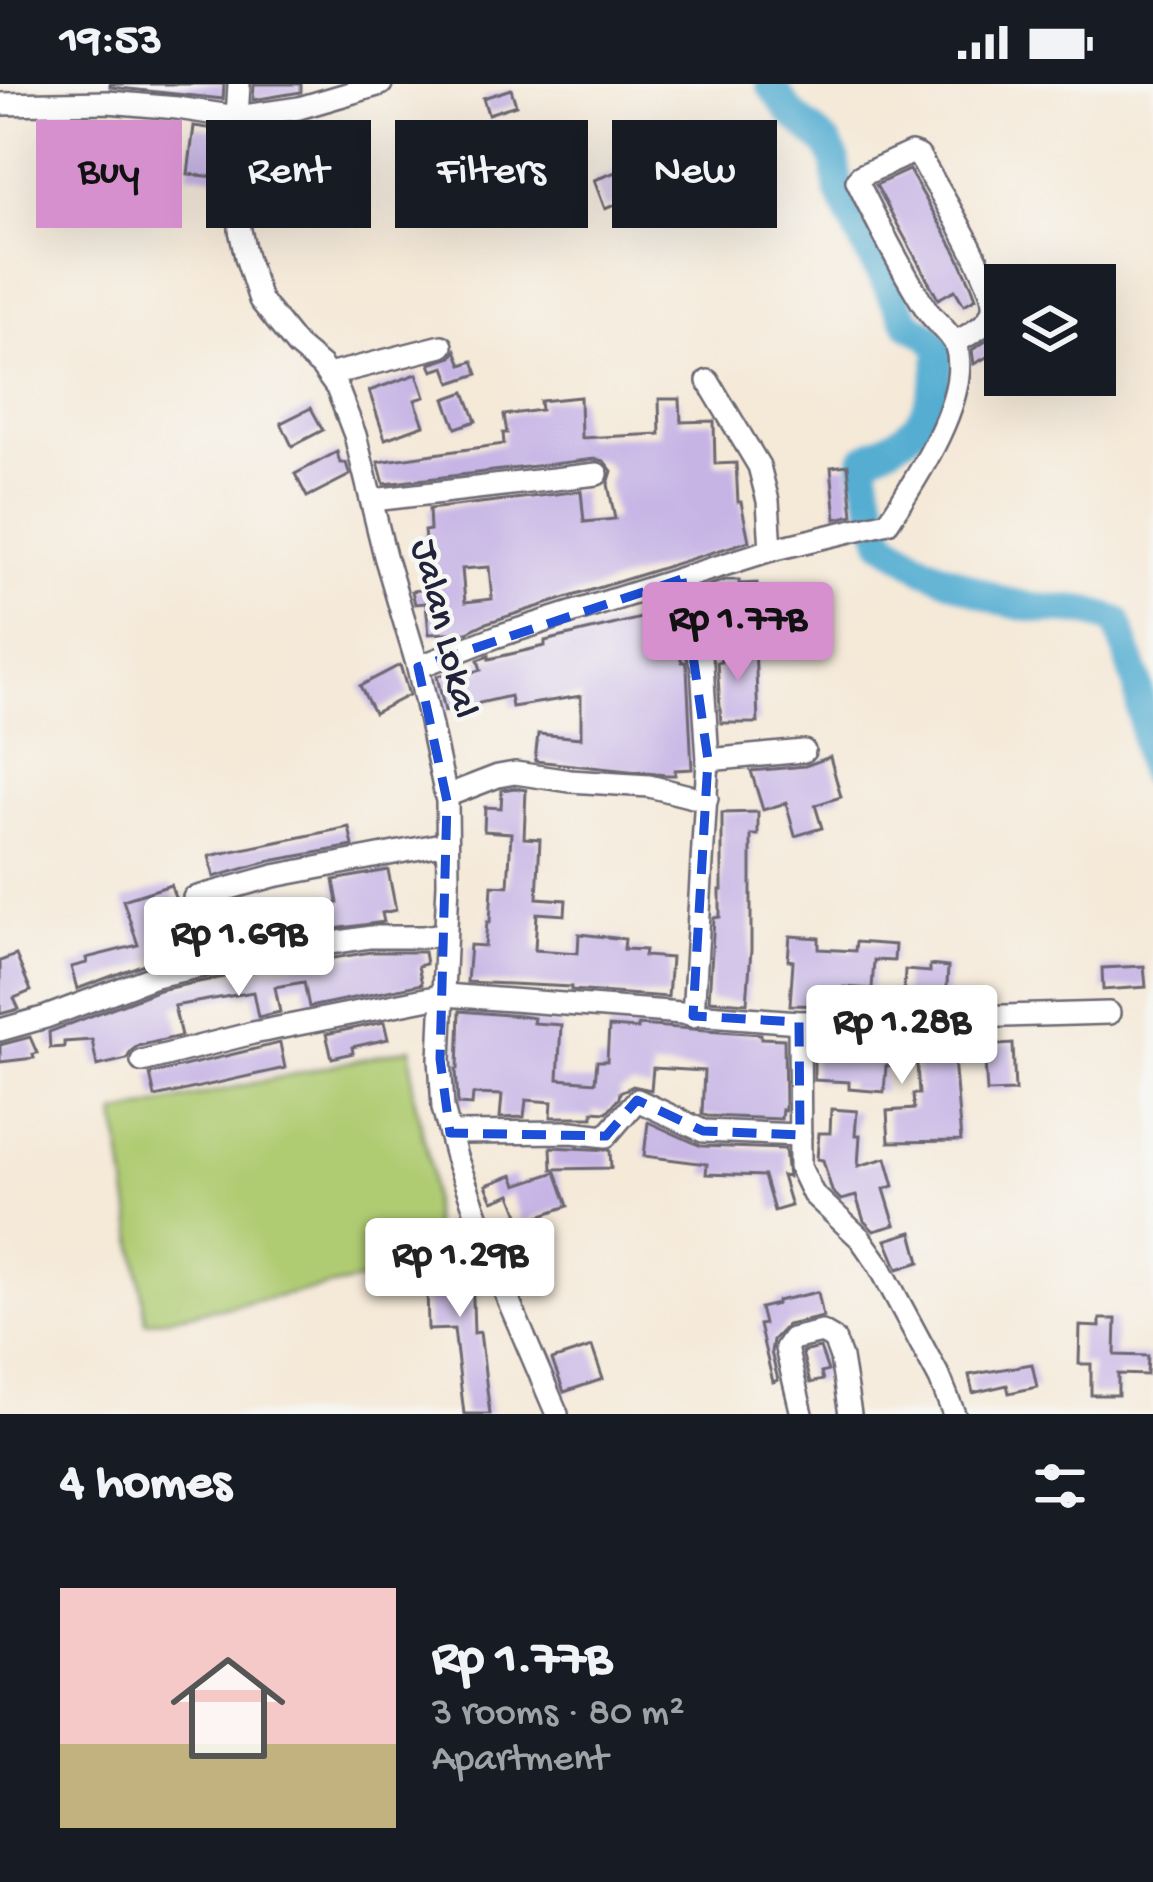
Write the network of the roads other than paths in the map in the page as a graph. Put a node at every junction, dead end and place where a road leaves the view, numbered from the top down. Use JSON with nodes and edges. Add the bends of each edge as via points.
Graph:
{"nodes":[{"id":1,"x":239,"y":84,"type":"edge"},
{"id":2,"x":381,"y":84,"type":"edge"},
{"id":3,"x":0,"y":104,"type":"edge"},
{"id":4,"x":237,"y":117,"type":"junction"},
{"id":5,"x":956,"y":343,"type":"junction"},
{"id":6,"x":442,"y":346,"type":"dead end"},
{"id":7,"x":328,"y":375,"type":"junction"},
{"id":8,"x":708,"y":382,"type":"dead end"},
{"id":9,"x":597,"y":474,"type":"dead end"},
{"id":10,"x":373,"y":500,"type":"junction"},
{"id":11,"x":771,"y":550,"type":"junction"},
{"id":12,"x":682,"y":579,"type":"junction"},
{"id":13,"x":418,"y":668,"type":"junction"},
{"id":14,"x":804,"y":751,"type":"dead end"},
{"id":15,"x":708,"y":760,"type":"junction"},
{"id":16,"x":446,"y":796,"type":"junction"},
{"id":17,"x":707,"y":798,"type":"junction"},
{"id":18,"x":447,"y":842,"type":"junction"},
{"id":19,"x":194,"y":898,"type":"dead end"},
{"id":20,"x":444,"y":934,"type":"junction"},
{"id":21,"x":445,"y":994,"type":"junction"},
{"id":22,"x":1109,"y":1013,"type":"dead end"},
{"id":23,"x":693,"y":1016,"type":"junction"},
{"id":24,"x":799,"y":1022,"type":"junction"},
{"id":25,"x":0,"y":1030,"type":"edge"},
{"id":26,"x":142,"y":1061,"type":"dead end"},
{"id":27,"x":450,"y":1133,"type":"junction"},
{"id":28,"x":800,"y":1135,"type":"junction"},
{"id":29,"x":557,"y":1414,"type":"edge"},
{"id":30,"x":802,"y":1414,"type":"edge"},
{"id":31,"x":850,"y":1414,"type":"edge"},
{"id":32,"x":954,"y":1414,"type":"edge"}],
"edges":[{"from":1,"to":4,"type":"street","name":"Jalan Lokal"},
{"from":2,"to":4,"type":"street"},
{"from":3,"to":4,"type":"street","via":[[108,101]]},
{"from":4,"to":7,"type":"street","name":"Jalan Lokal","via":[[240,230],[260,300]]},
{"from":5,"to":5,"type":"street","via":[[929,313],[857,181],[911,152],[994,296],[988,321]]},
{"from":5,"to":11,"type":"street","via":[[952,405],[888,522]]},
{"from":6,"to":7,"type":"street"},
{"from":7,"to":10,"type":"street","name":"Jalan Lokal"},
{"from":8,"to":11,"type":"street","via":[[765,482]]},
{"from":9,"to":10,"type":"street"},
{"from":10,"to":13,"type":"street","name":"Jalan Lokal"},
{"from":11,"to":12,"type":"street"},
{"from":12,"to":13,"type":"street"},
{"from":12,"to":15,"type":"street","via":[[701,664]]},
{"from":13,"to":16,"type":"street","name":"Jalan Lokal"},
{"from":14,"to":15,"type":"street"},
{"from":15,"to":17,"type":"street"},
{"from":16,"to":17,"type":"street","via":[[515,773]]},
{"from":16,"to":18,"type":"street","name":"Jalan Lokal"},
{"from":17,"to":23,"type":"street"},
{"from":18,"to":19,"type":"street"},
{"from":18,"to":20,"type":"street","name":"Jalan Lokal"},
{"from":20,"to":21,"type":"street","name":"Jalan Lokal"},
{"from":20,"to":25,"type":"street","via":[[370,937],[174,972]]},
{"from":21,"to":23,"type":"street"},
{"from":21,"to":26,"type":"street"},
{"from":21,"to":27,"type":"street","name":"Jalan Lokal","via":[[440,1059]]},
{"from":22,"to":24,"type":"street"},
{"from":23,"to":24,"type":"street"},
{"from":24,"to":28,"type":"street"},
{"from":27,"to":28,"type":"street","via":[[606,1136],[637,1100],[703,1131]]},
{"from":27,"to":29,"type":"street","name":"Jalan Lokal"},
{"from":28,"to":32,"type":"street","via":[[806,1183],[879,1265]]},
{"from":30,"to":31,"type":"street","via":[[786,1348],[822,1332],[841,1358]]}]}
